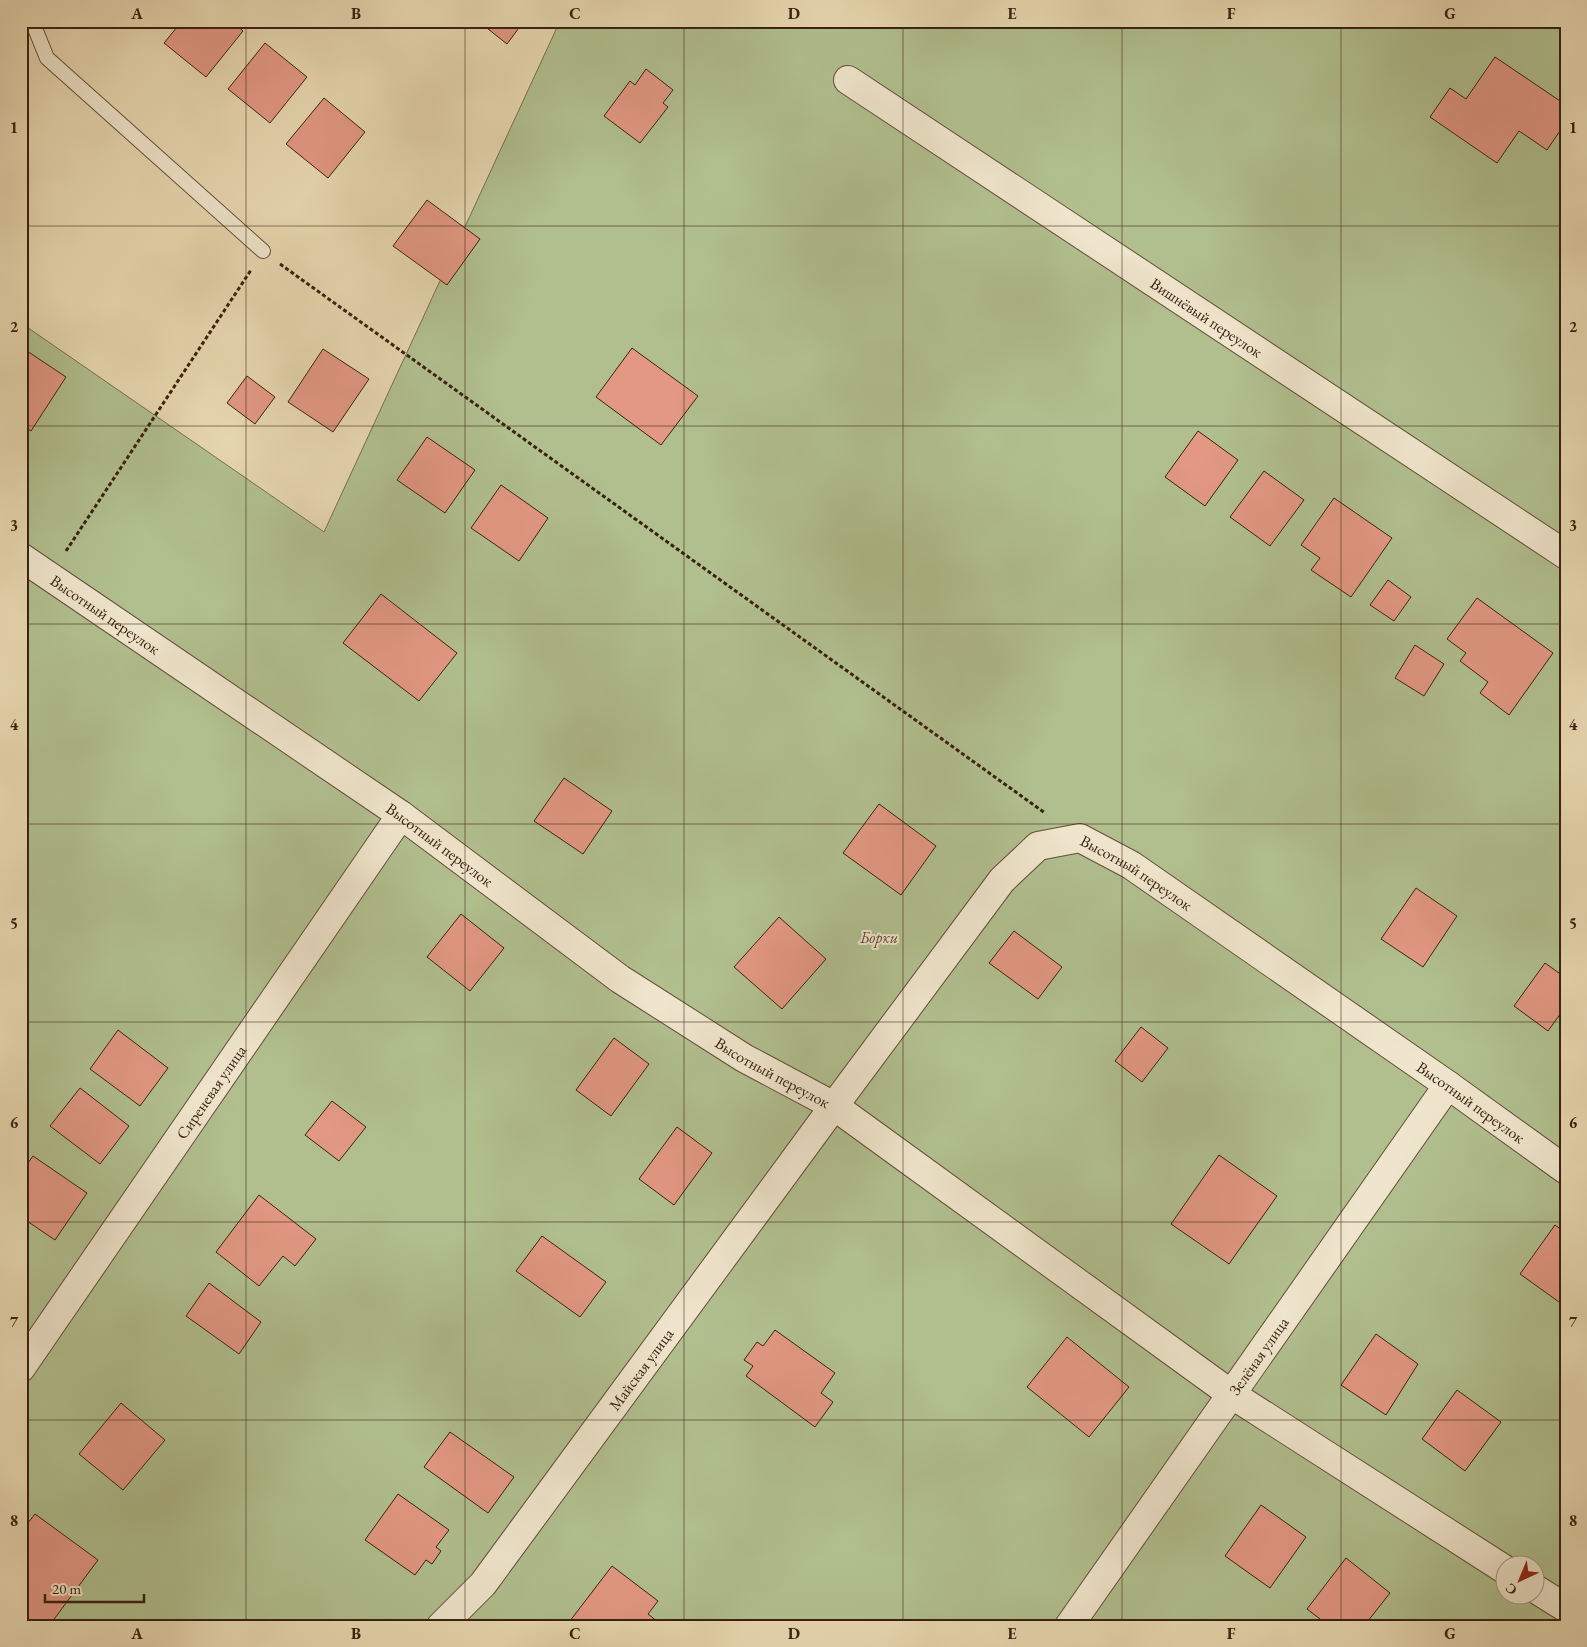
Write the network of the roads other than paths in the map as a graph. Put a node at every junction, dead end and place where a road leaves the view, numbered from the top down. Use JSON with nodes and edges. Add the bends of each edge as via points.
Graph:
{"nodes":[{"id":1,"x":32,"y":21,"type":"edge"},
{"id":2,"x":848,"y":80,"type":"dead end"},
{"id":3,"x":263,"y":252,"type":"road end"},
{"id":4,"x":1566,"y":556,"type":"edge"},
{"id":5,"x":22,"y":559,"type":"edge"},
{"id":6,"x":401,"y":815,"type":"junction"},
{"id":7,"x":1448,"y":1086,"type":"junction"},
{"id":8,"x":834,"y":1106,"type":"junction"},
{"id":9,"x":1566,"y":1170,"type":"edge"},
{"id":10,"x":21,"y":1368,"type":"edge"},
{"id":11,"x":1231,"y":1394,"type":"junction"},
{"id":12,"x":1494,"y":1563,"type":"edge"},
{"id":13,"x":1544,"y":1594,"type":"edge"},
{"id":14,"x":1566,"y":1608,"type":"edge"},
{"id":15,"x":442,"y":1626,"type":"edge"},
{"id":16,"x":1069,"y":1626,"type":"edge"}],
"edges":[{"from":1,"to":3,"type":"lane","via":[[47,58]]},
{"from":2,"to":4,"type":"street","name":"Вишнёвый переулок"},
{"from":5,"to":6,"type":"street","name":"Высотный переулок"},
{"from":6,"to":8,"type":"street","name":"Высотный переулок","via":[[620,979],[744,1058]]},
{"from":6,"to":10,"type":"street","name":"Сиреневая улица"},
{"from":7,"to":8,"type":"street","name":"Высотный переулок","via":[[1131,864],[1080,838],[1038,846],[1002,880]]},
{"from":7,"to":9,"type":"street","name":"Высотный переулок"},
{"from":7,"to":11,"type":"street","name":"Зелёная улица"},
{"from":8,"to":11,"type":"street"},
{"from":8,"to":15,"type":"street","name":"Майская улица","via":[[484,1584]]},
{"from":11,"to":12,"type":"street"},
{"from":11,"to":16,"type":"street","name":"Зелёная улица"},
{"from":13,"to":14,"type":"street"}]}
